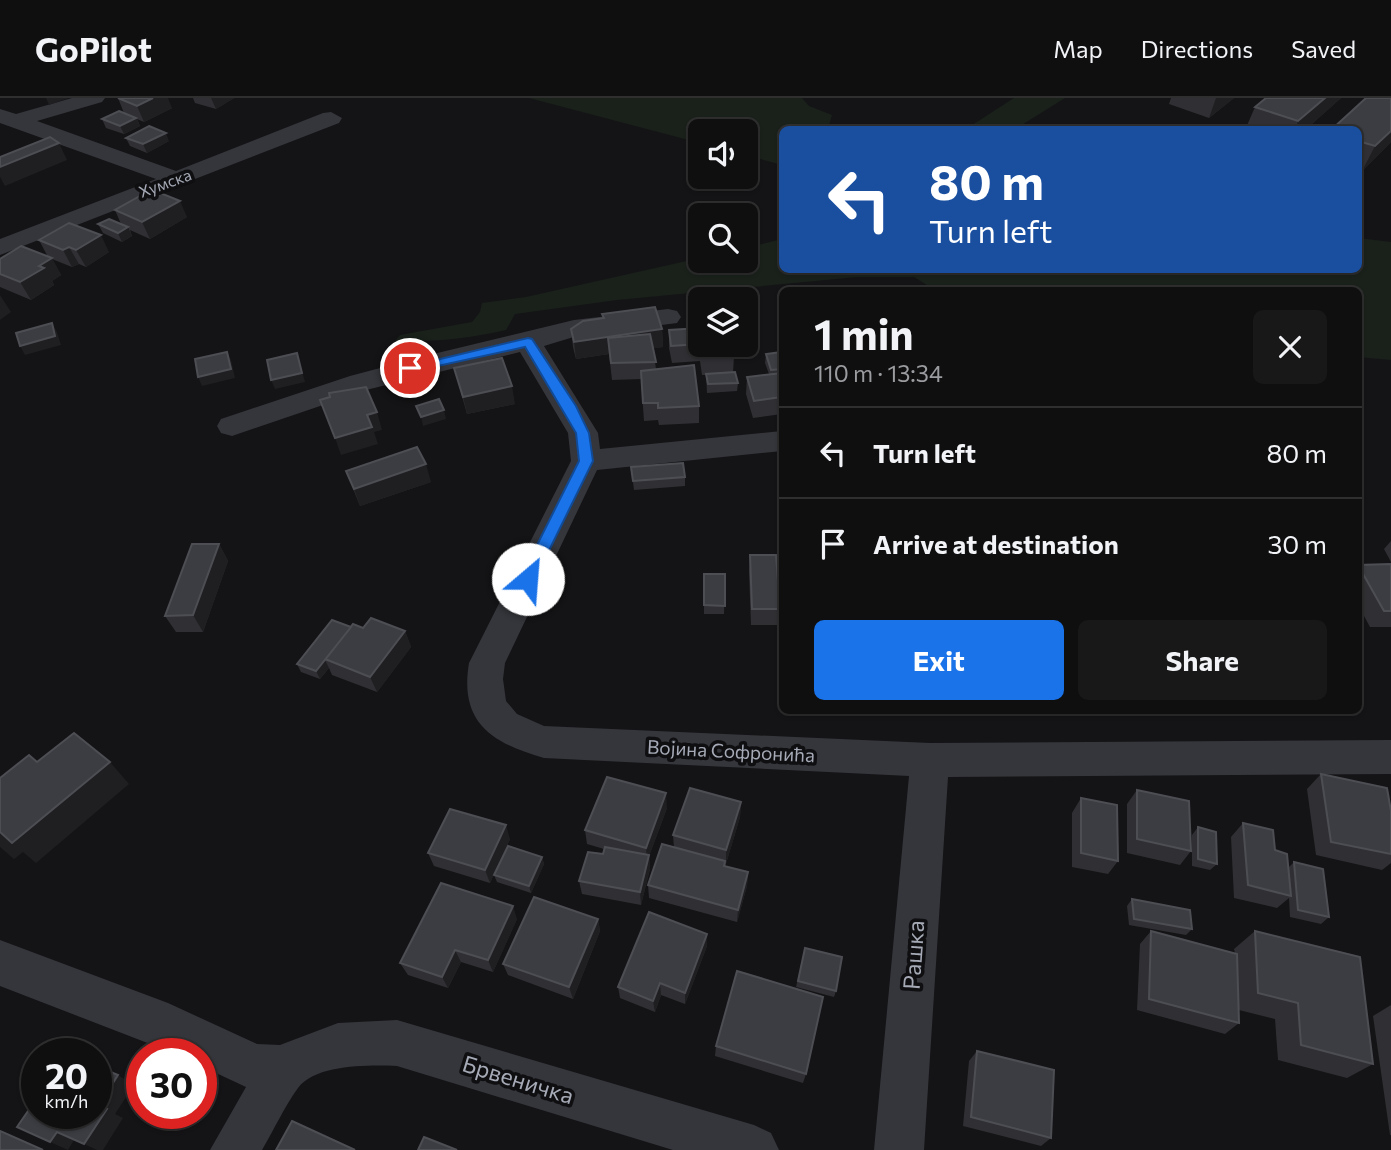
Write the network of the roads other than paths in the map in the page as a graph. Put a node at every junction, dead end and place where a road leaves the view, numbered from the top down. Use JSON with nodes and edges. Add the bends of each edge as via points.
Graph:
{"nodes":[{"id":1,"x":95,"y":98,"type":"edge"},
{"id":2,"x":331,"y":118,"type":"dead end"},
{"id":3,"x":5,"y":121,"type":"edge"},
{"id":4,"x":131,"y":162,"type":"junction"},
{"id":5,"x":178,"y":179,"type":"junction"},
{"id":6,"x":126,"y":198,"type":"junction"},
{"id":7,"x":0,"y":248,"type":"edge"},
{"id":8,"x":668,"y":317,"type":"dead end"},
{"id":9,"x":528,"y":342,"type":"junction"},
{"id":10,"x":232,"y":426,"type":"dead end"},
{"id":11,"x":779,"y":440,"type":"edge"},
{"id":12,"x":586,"y":461,"type":"junction"},
{"id":13,"x":1391,"y":757,"type":"edge"},
{"id":14,"x":930,"y":760,"type":"junction"},
{"id":15,"x":0,"y":962,"type":"edge"},
{"id":16,"x":283,"y":1069,"type":"junction"},
{"id":17,"x":235,"y":1150,"type":"edge"},
{"id":18,"x":754,"y":1150,"type":"edge"},
{"id":19,"x":899,"y":1150,"type":"edge"}],
"edges":[{"from":1,"to":3,"type":"street"},
{"from":2,"to":5,"type":"street","name":"Хумска"},
{"from":3,"to":4,"type":"street"},
{"from":4,"to":5,"type":"street"},
{"from":4,"to":6,"type":"street"},
{"from":5,"to":6,"type":"street","name":"Хумска"},
{"from":6,"to":7,"type":"street","name":"Хумска"},
{"from":8,"to":9,"type":"street","via":[[589,325]]},
{"from":9,"to":10,"type":"street","via":[[391,373]]},
{"from":9,"to":12,"type":"street","via":[[578,424]]},
{"from":11,"to":12,"type":"street"},
{"from":12,"to":14,"type":"street","name":"Војина Софронића","via":[[487,663],[483,694],[511,732],[544,742]]},
{"from":13,"to":14,"type":"street","name":"Војина Софронића"},
{"from":14,"to":19,"type":"street","name":"Рашка"},
{"from":15,"to":16,"type":"street","via":[[168,1026],[255,1067]]},
{"from":16,"to":17,"type":"street"},
{"from":16,"to":18,"type":"street","name":"Брвеничка","via":[[340,1044],[397,1043]]}]}
